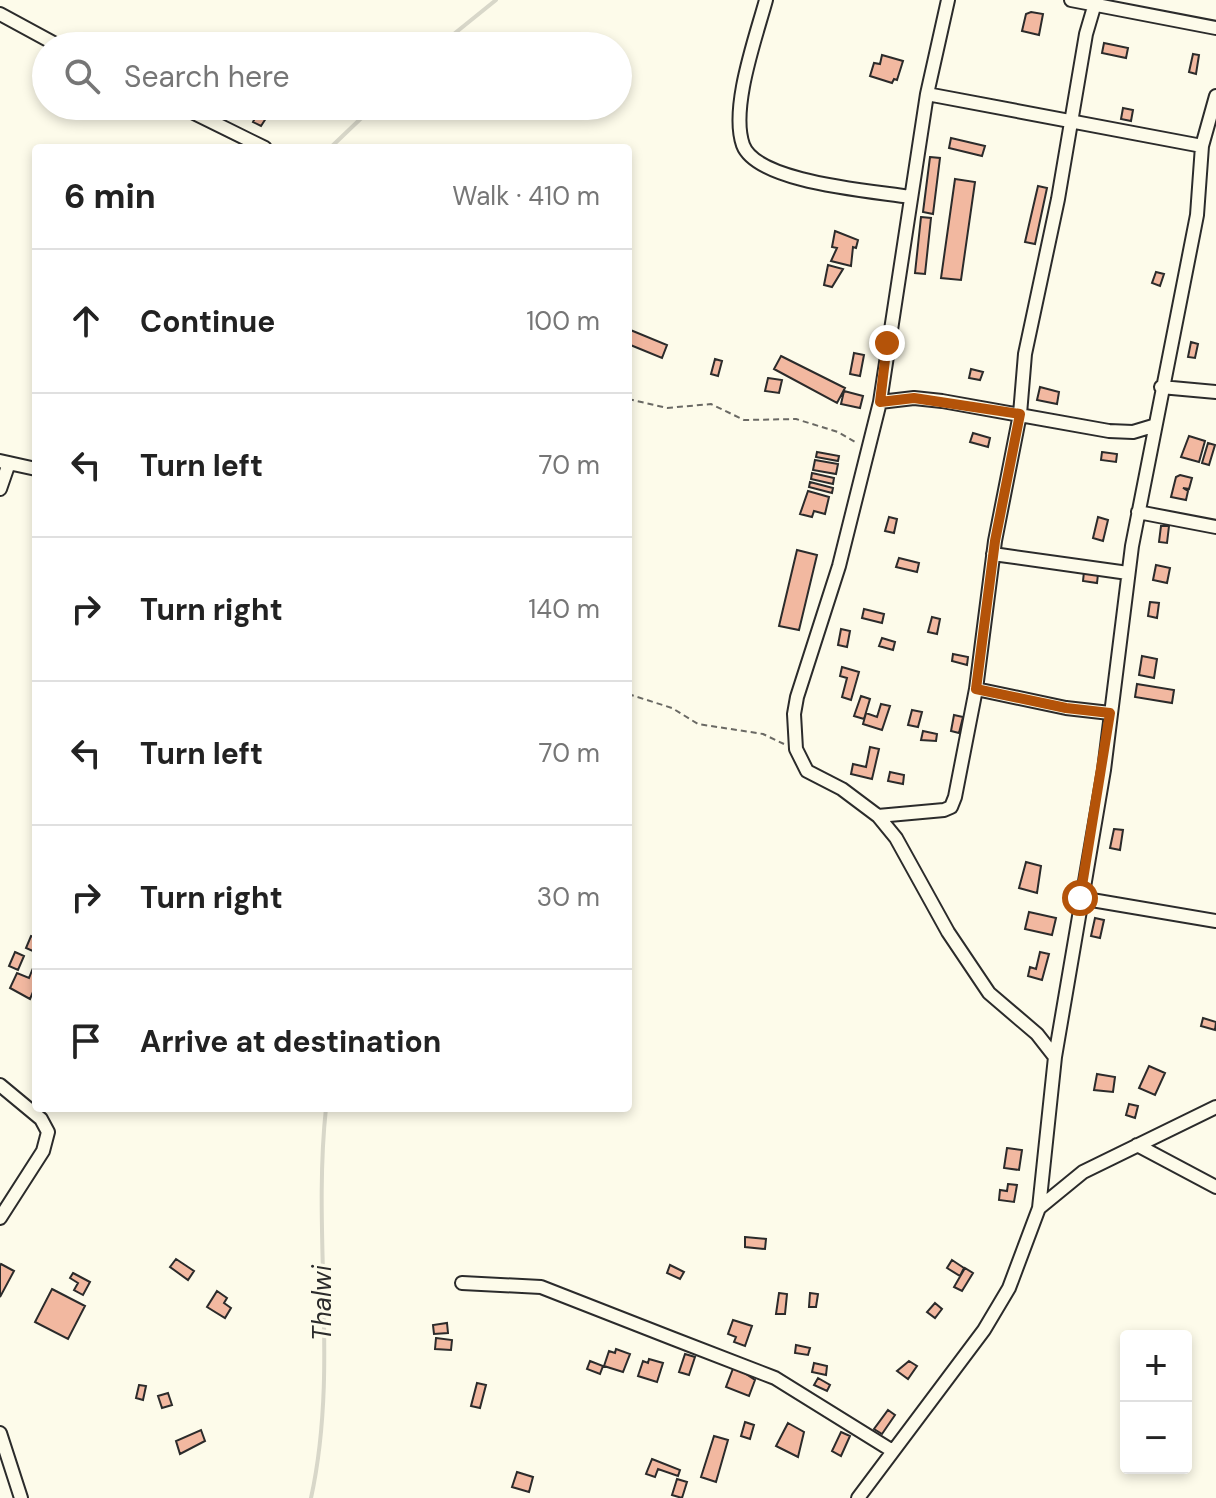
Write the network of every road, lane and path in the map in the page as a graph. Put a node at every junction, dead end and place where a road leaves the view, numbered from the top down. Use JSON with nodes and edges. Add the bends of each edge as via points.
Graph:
{"nodes":[{"id":1,"x":766,"y":0,"type":"edge"},
{"id":2,"x":948,"y":0,"type":"edge"},
{"id":3,"x":1071,"y":0,"type":"edge"},
{"id":4,"x":1096,"y":2,"type":"edge"},
{"id":5,"x":0,"y":14,"type":"edge"},
{"id":6,"x":1216,"y":28,"type":"edge"},
{"id":7,"x":33,"y":32,"type":"edge"},
{"id":8,"x":927,"y":94,"type":"junction"},
{"id":9,"x":1216,"y":96,"type":"edge"},
{"id":10,"x":208,"y":120,"type":"edge"},
{"id":11,"x":1072,"y":123,"type":"junction"},
{"id":12,"x":1208,"y":138,"type":"edge"},
{"id":13,"x":257,"y":144,"type":"edge"},
{"id":14,"x":910,"y":197,"type":"junction"},
{"id":15,"x":1161,"y":387,"type":"junction"},
{"id":16,"x":1216,"y":392,"type":"edge"},
{"id":17,"x":632,"y":400,"type":"edge"},
{"id":18,"x":880,"y":402,"type":"junction"},
{"id":19,"x":1020,"y":414,"type":"junction"},
{"id":20,"x":1153,"y":426,"type":"junction"},
{"id":21,"x":866,"y":455,"type":"junction"},
{"id":22,"x":4,"y":462,"type":"edge"},
{"id":23,"x":32,"y":468,"type":"edge"},
{"id":24,"x":0,"y":489,"type":"edge"},
{"id":25,"x":1138,"y":512,"type":"junction"},
{"id":26,"x":1216,"y":527,"type":"edge"},
{"id":27,"x":993,"y":554,"type":"junction"},
{"id":28,"x":1128,"y":573,"type":"junction"},
{"id":29,"x":976,"y":689,"type":"junction"},
{"id":30,"x":632,"y":695,"type":"edge"},
{"id":31,"x":1110,"y":713,"type":"junction"},
{"id":32,"x":796,"y":749,"type":"junction"},
{"id":33,"x":878,"y":816,"type":"junction"},
{"id":34,"x":1080,"y":898,"type":"junction"},
{"id":35,"x":1216,"y":921,"type":"edge"},
{"id":36,"x":1055,"y":1057,"type":"junction"},
{"id":37,"x":0,"y":1085,"type":"edge"},
{"id":38,"x":1216,"y":1107,"type":"edge"},
{"id":39,"x":32,"y":1112,"type":"edge"},
{"id":40,"x":33,"y":1112,"type":"edge"},
{"id":41,"x":1137,"y":1145,"type":"junction"},
{"id":42,"x":1216,"y":1187,"type":"edge"},
{"id":43,"x":1039,"y":1208,"type":"junction"},
{"id":44,"x":0,"y":1218,"type":"edge"},
{"id":45,"x":462,"y":1283,"type":"dead end"},
{"id":46,"x":0,"y":1433,"type":"edge"},
{"id":47,"x":891,"y":1450,"type":"junction"},
{"id":48,"x":21,"y":1498,"type":"edge"},
{"id":49,"x":858,"y":1498,"type":"edge"}],
"edges":[{"from":1,"to":14,"type":"street","via":[[742,96],[743,146],[757,161],[781,173]]},
{"from":2,"to":8,"type":"street"},
{"from":3,"to":4,"type":"street"},
{"from":4,"to":6,"type":"street"},
{"from":4,"to":11,"type":"street"},
{"from":5,"to":7,"type":"street"},
{"from":8,"to":11,"type":"street"},
{"from":8,"to":14,"type":"street"},
{"from":9,"to":12,"type":"street"},
{"from":10,"to":13,"type":"street"},
{"from":11,"to":12,"type":"street"},
{"from":11,"to":19,"type":"street","via":[[1025,354]]},
{"from":12,"to":15,"type":"street"},
{"from":14,"to":18,"type":"street"},
{"from":15,"to":16,"type":"street"},
{"from":15,"to":20,"type":"street"},
{"from":17,"to":21,"type":"path","via":[[667,408],[711,404],[744,420],[796,419],[852,439]]},
{"from":18,"to":19,"type":"street","via":[[914,398]]},
{"from":18,"to":21,"type":"street"},
{"from":19,"to":20,"type":"street","via":[[1121,432]]},
{"from":19,"to":27,"type":"street"},
{"from":20,"to":25,"type":"street"},
{"from":21,"to":32,"type":"street","via":[[839,566],[797,697]]},
{"from":22,"to":23,"type":"street"},
{"from":22,"to":24,"type":"street"},
{"from":25,"to":26,"type":"street"},
{"from":25,"to":28,"type":"street"},
{"from":27,"to":28,"type":"street"},
{"from":27,"to":29,"type":"street"},
{"from":28,"to":31,"type":"street"},
{"from":29,"to":31,"type":"street"},
{"from":29,"to":33,"type":"street","via":[[951,807]]},
{"from":30,"to":32,"type":"path","via":[[672,708],[698,724],[763,734]]},
{"from":31,"to":34,"type":"street"},
{"from":32,"to":33,"type":"street","via":[[807,771]]},
{"from":33,"to":36,"type":"street","via":[[989,993]]},
{"from":34,"to":35,"type":"street"},
{"from":34,"to":36,"type":"street"},
{"from":36,"to":43,"type":"street"},
{"from":37,"to":39,"type":"street"},
{"from":38,"to":41,"type":"street"},
{"from":40,"to":44,"type":"street","via":[[48,1132],[43,1151]]},
{"from":41,"to":42,"type":"street"},
{"from":41,"to":43,"type":"street","via":[[1083,1172]]},
{"from":43,"to":47,"type":"street","via":[[1009,1288],[984,1330]]},
{"from":45,"to":47,"type":"street","via":[[541,1287],[775,1378]]},
{"from":46,"to":48,"type":"street"},
{"from":47,"to":49,"type":"street"}]}
